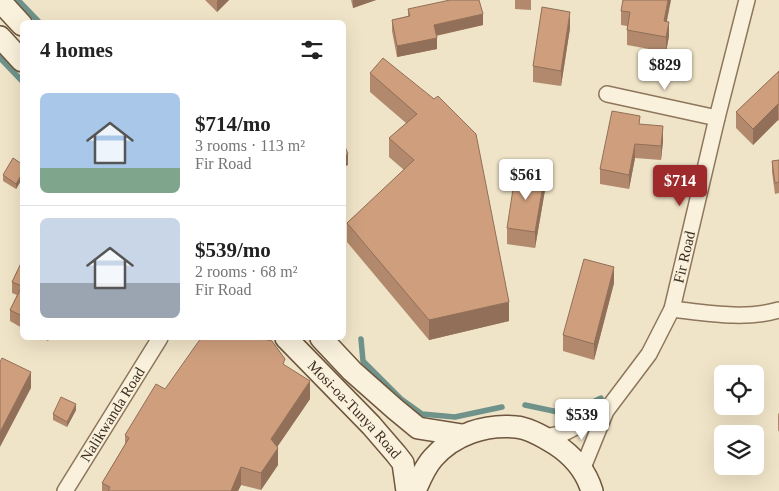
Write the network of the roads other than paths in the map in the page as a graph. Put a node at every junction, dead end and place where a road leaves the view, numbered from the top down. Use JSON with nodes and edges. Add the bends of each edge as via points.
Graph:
{"nodes":[{"id":1,"x":747,"y":0,"type":"edge"},
{"id":2,"x":0,"y":1,"type":"edge"},
{"id":3,"x":20,"y":23,"type":"edge"},
{"id":4,"x":0,"y":37,"type":"edge"},
{"id":5,"x":20,"y":59,"type":"edge"},
{"id":6,"x":607,"y":94,"type":"dead end"},
{"id":7,"x":717,"y":118,"type":"junction"},
{"id":8,"x":672,"y":309,"type":"junction"},
{"id":9,"x":779,"y":310,"type":"edge"},
{"id":10,"x":159,"y":340,"type":"edge"},
{"id":11,"x":288,"y":340,"type":"edge"},
{"id":12,"x":323,"y":340,"type":"edge"},
{"id":13,"x":606,"y":411,"type":"junction"},
{"id":14,"x":462,"y":435,"type":"junction"},
{"id":15,"x":545,"y":437,"type":"junction"},
{"id":16,"x":592,"y":484,"type":"edge"},
{"id":17,"x":65,"y":491,"type":"edge"},
{"id":18,"x":407,"y":491,"type":"edge"},
{"id":19,"x":415,"y":491,"type":"edge"}],
"edges":[{"from":1,"to":7,"type":"street","name":"Fir Road"},
{"from":2,"to":3,"type":"main road"},
{"from":4,"to":5,"type":"main road"},
{"from":6,"to":7,"type":"street"},
{"from":7,"to":8,"type":"street","name":"Fir Road"},
{"from":8,"to":9,"type":"street","via":[[726,315],[765,314]]},
{"from":8,"to":13,"type":"street","name":"Fir Road","via":[[649,354]]},
{"from":10,"to":17,"type":"street","name":"Nalikwanda Road"},
{"from":11,"to":18,"type":"main road","name":"Mosi-oa-Tunya Road","via":[[391,448],[402,464]]},
{"from":12,"to":14,"type":"main road","name":"Mosi-oa-Tunya Road","via":[[418,428]]},
{"from":13,"to":15,"type":"street","name":"Fir Road","via":[[564,433]]},
{"from":13,"to":16,"type":"street","name":"Fir Road"},
{"from":14,"to":15,"type":"main road","via":[[490,427],[518,427]]},
{"from":14,"to":19,"type":"main road","via":[[432,458]]},
{"from":15,"to":16,"type":"main road","via":[[566,451]]}]}
